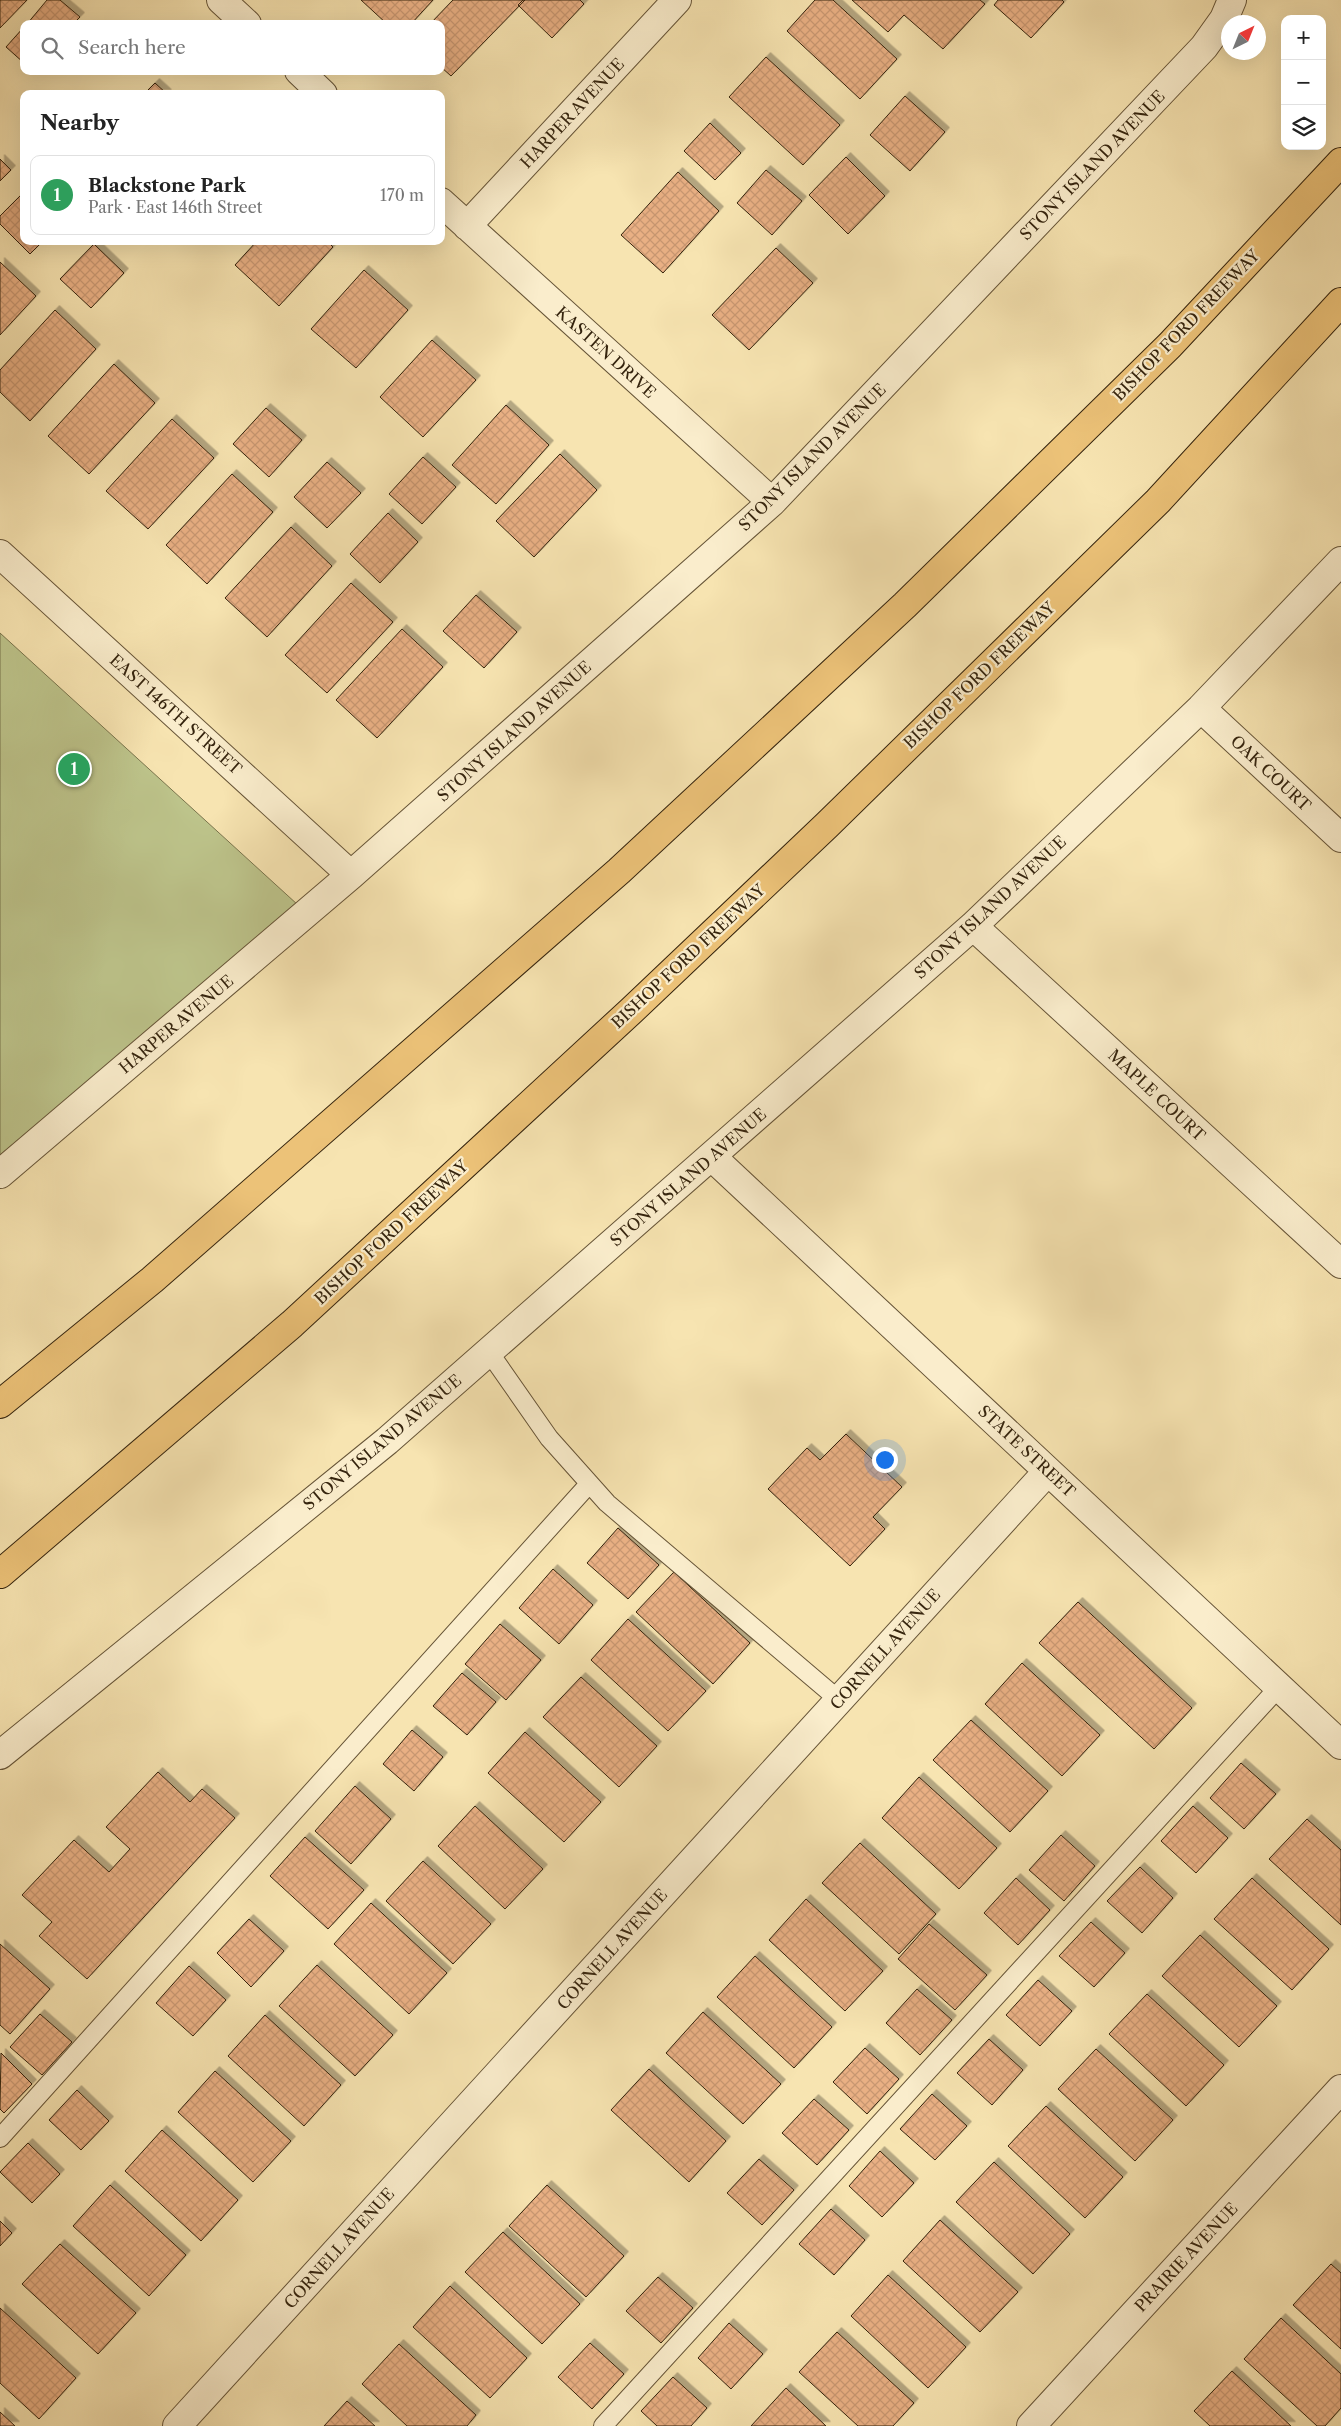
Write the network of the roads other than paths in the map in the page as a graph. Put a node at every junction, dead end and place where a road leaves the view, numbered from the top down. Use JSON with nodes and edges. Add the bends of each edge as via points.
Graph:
{"nodes":[{"id":1,"x":221,"y":0,"type":"edge"},
{"id":2,"x":677,"y":0,"type":"edge"},
{"id":3,"x":1232,"y":0,"type":"edge"},
{"id":4,"x":243,"y":20,"type":"edge"},
{"id":5,"x":303,"y":75,"type":"edge"},
{"id":6,"x":319,"y":90,"type":"edge"},
{"id":7,"x":1341,"y":162,"type":"edge"},
{"id":8,"x":445,"y":206,"type":"edge"},
{"id":9,"x":467,"y":226,"type":"junction"},
{"id":10,"x":1341,"y":302,"type":"edge"},
{"id":11,"x":772,"y":502,"type":"junction"},
{"id":12,"x":0,"y":554,"type":"edge"},
{"id":13,"x":1336,"y":578,"type":"edge"},
{"id":14,"x":1200,"y":708,"type":"junction"},
{"id":15,"x":1341,"y":838,"type":"edge"},
{"id":16,"x":351,"y":875,"type":"junction"},
{"id":17,"x":973,"y":926,"type":"junction"},
{"id":18,"x":712,"y":1157,"type":"junction"},
{"id":19,"x":0,"y":1174,"type":"edge"},
{"id":20,"x":1341,"y":1264,"type":"edge"},
{"id":21,"x":488,"y":1352,"type":"junction"},
{"id":22,"x":0,"y":1404,"type":"edge"},
{"id":23,"x":1048,"y":1471,"type":"junction"},
{"id":24,"x":589,"y":1484,"type":"junction"},
{"id":25,"x":0,"y":1574,"type":"edge"},
{"id":26,"x":1279,"y":1687,"type":"junction"},
{"id":27,"x":840,"y":1700,"type":"junction"},
{"id":28,"x":1341,"y":1746,"type":"edge"},
{"id":29,"x":0,"y":1755,"type":"edge"},
{"id":30,"x":1341,"y":2089,"type":"edge"},
{"id":31,"x":0,"y":2138,"type":"edge"},
{"id":32,"x":177,"y":2426,"type":"edge"},
{"id":33,"x":603,"y":2426,"type":"edge"},
{"id":34,"x":1031,"y":2426,"type":"edge"}],
"edges":[{"from":1,"to":4,"type":"street"},
{"from":2,"to":9,"type":"street","name":"HARPER AVENUE"},
{"from":3,"to":11,"type":"street","name":"STONY ISLAND AVENUE","via":[[1224,19],[1204,47]]},
{"from":5,"to":6,"type":"street"},
{"from":7,"to":22,"type":"highway","name":"BISHOP FORD FREEWAY","via":[[1170,345],[905,605],[620,871],[152,1280]]},
{"from":8,"to":9,"type":"street","name":"KASTEN DRIVE"},
{"from":9,"to":11,"type":"street","name":"KASTEN DRIVE"},
{"from":10,"to":25,"type":"highway","name":"BISHOP FORD FREEWAY","via":[[1158,501],[827,825],[631,1011],[292,1324]]},
{"from":11,"to":16,"type":"street","name":"STONY ISLAND AVENUE"},
{"from":12,"to":16,"type":"street","name":"EAST 146TH STREET"},
{"from":13,"to":14,"type":"street","name":"STONY ISLAND AVENUE"},
{"from":14,"to":15,"type":"street","name":"OAK COURT"},
{"from":14,"to":17,"type":"street","name":"STONY ISLAND AVENUE"},
{"from":16,"to":19,"type":"street","name":"HARPER AVENUE"},
{"from":17,"to":18,"type":"street","name":"STONY ISLAND AVENUE"},
{"from":17,"to":20,"type":"street","name":"MAPLE COURT"},
{"from":18,"to":21,"type":"street","name":"STONY ISLAND AVENUE"},
{"from":18,"to":23,"type":"street","name":"STATE STREET"},
{"from":21,"to":24,"type":"lane","via":[[550,1438]]},
{"from":21,"to":29,"type":"street","name":"STONY ISLAND AVENUE","via":[[387,1441]]},
{"from":23,"to":26,"type":"street","name":"STATE STREET"},
{"from":23,"to":27,"type":"street","name":"CORNELL AVENUE"},
{"from":24,"to":27,"type":"lane","via":[[607,1504]]},
{"from":24,"to":31,"type":"lane"},
{"from":26,"to":28,"type":"street","name":"STATE STREET"},
{"from":26,"to":33,"type":"lane"},
{"from":27,"to":32,"type":"street","name":"CORNELL AVENUE"},
{"from":30,"to":34,"type":"street","name":"PRAIRIE AVENUE"}]}
